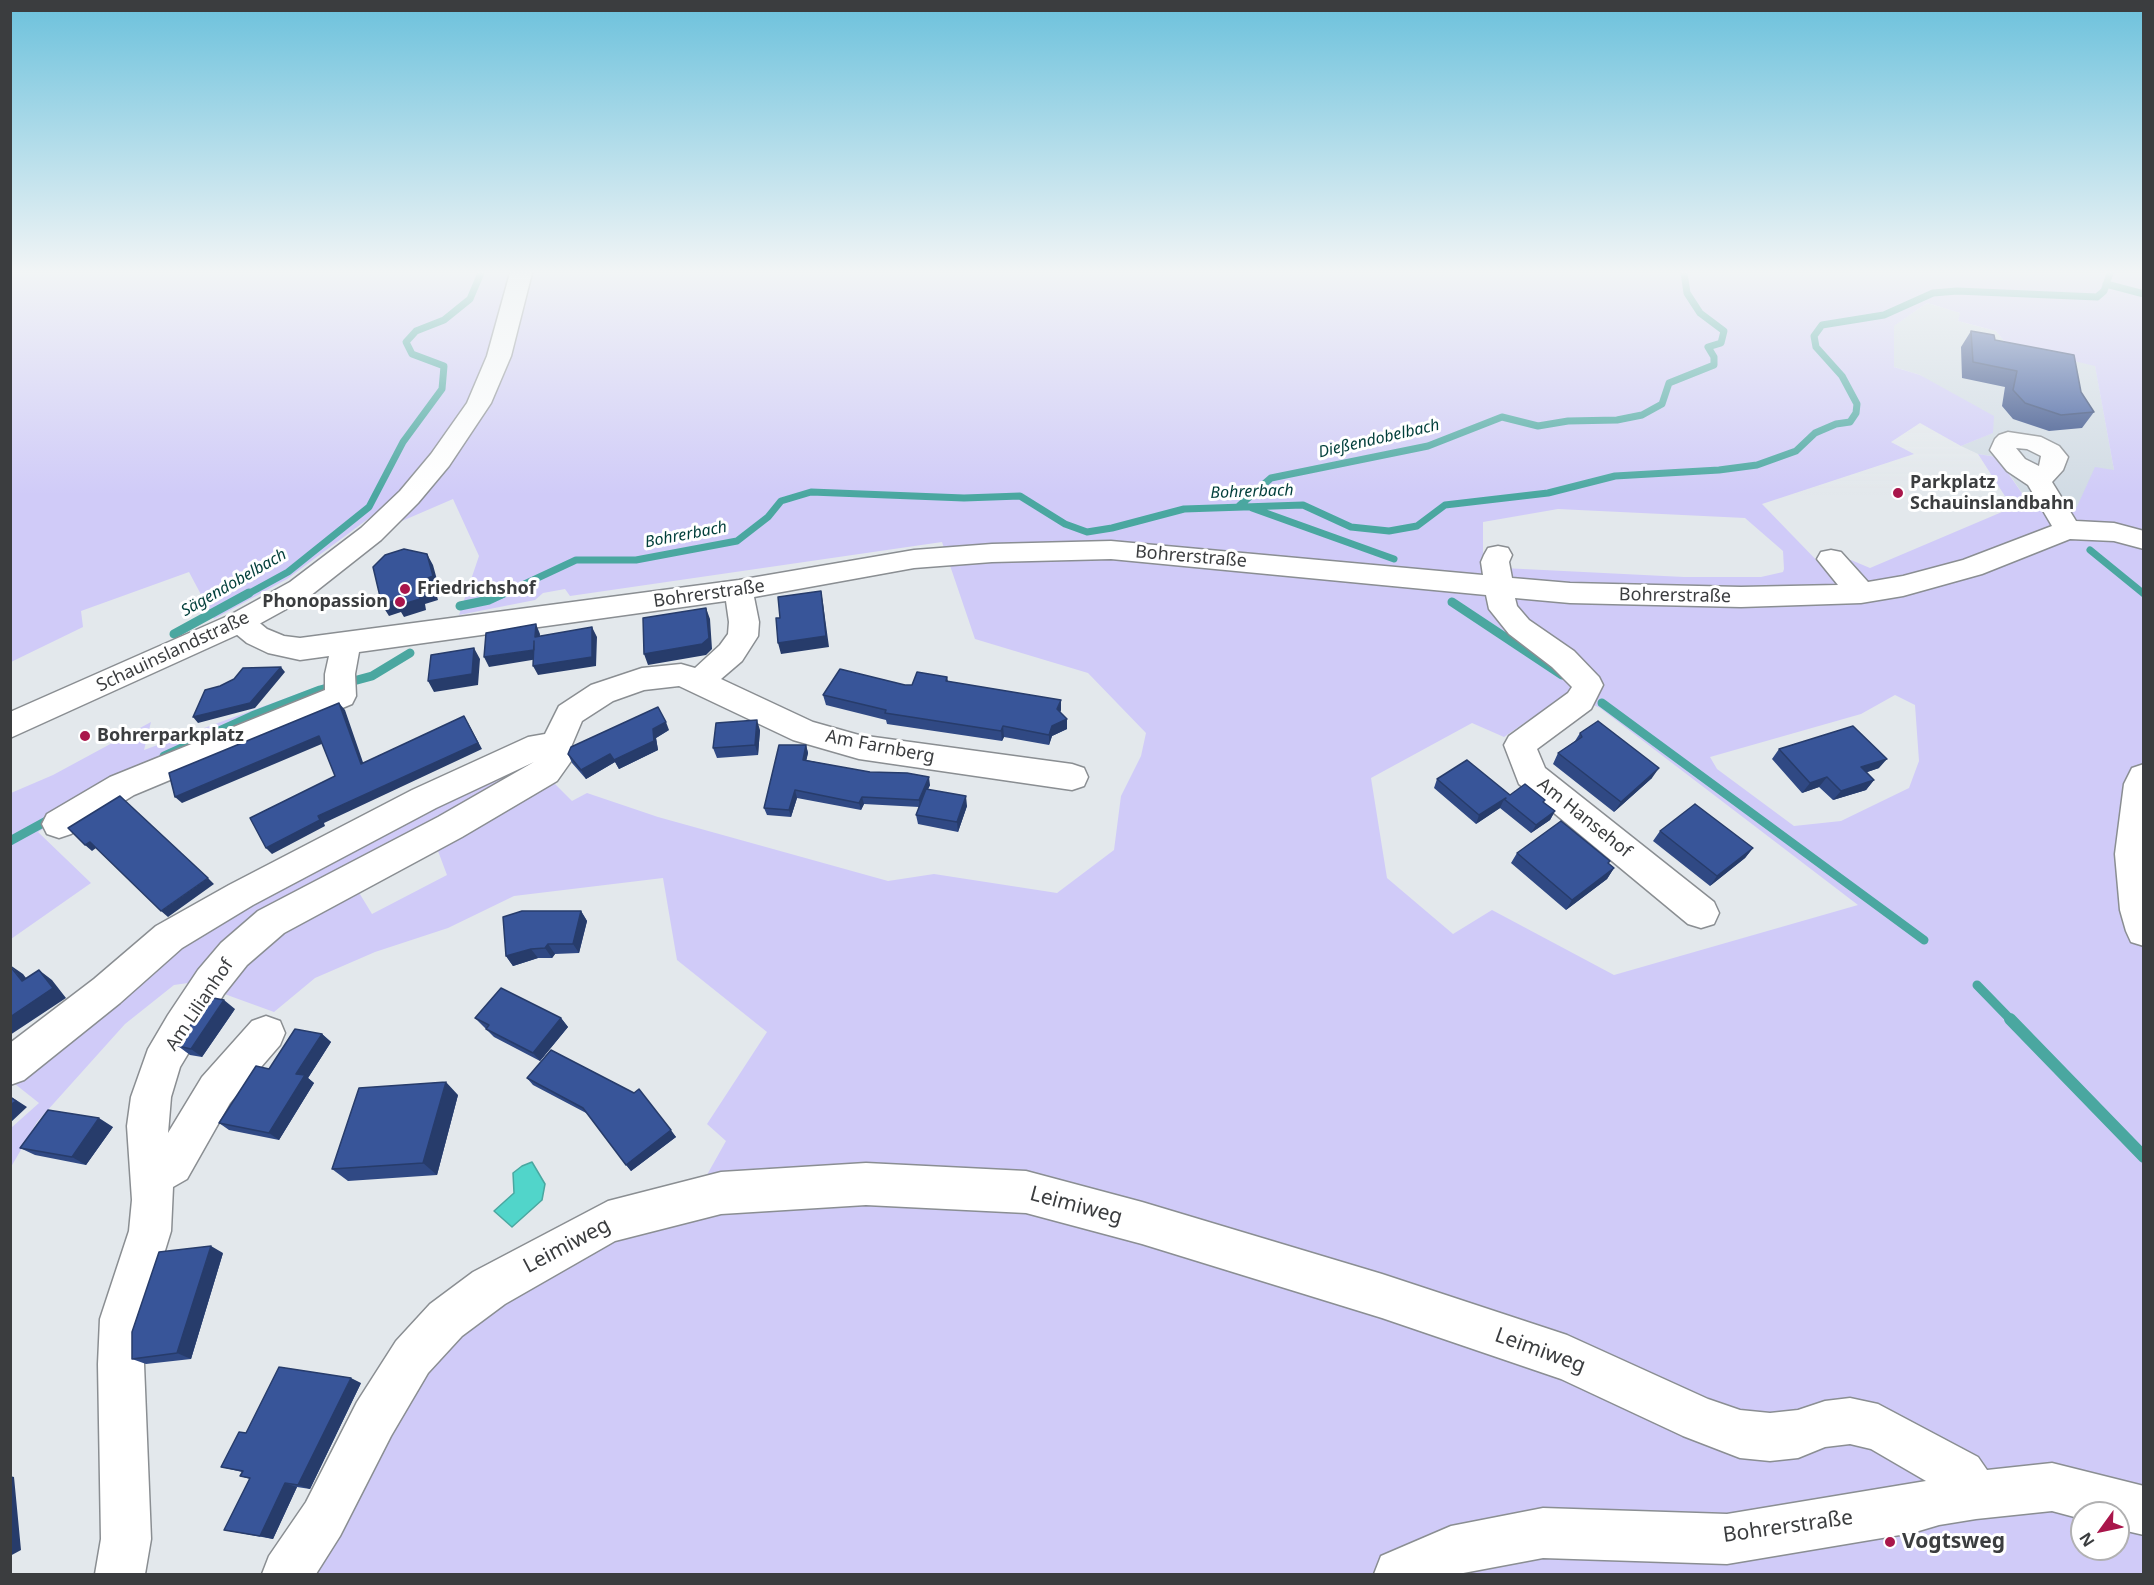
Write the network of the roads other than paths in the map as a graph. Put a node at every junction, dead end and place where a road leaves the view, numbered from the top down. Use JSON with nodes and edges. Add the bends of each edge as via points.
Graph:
{"nodes":[{"id":1,"x":501,"y":347,"type":"edge"},
{"id":2,"x":2038,"y":480,"type":"dead end"},
{"id":3,"x":2068,"y":530,"type":"junction"},
{"id":4,"x":2144,"y":540,"type":"edge"},
{"id":5,"x":1831,"y":559,"type":"dead end"},
{"id":6,"x":1498,"y":570,"type":"junction"},
{"id":7,"x":740,"y":590,"type":"junction"},
{"id":8,"x":1861,"y":593,"type":"junction"},
{"id":9,"x":240,"y":622,"type":"junction"},
{"id":10,"x":346,"y":644,"type":"junction"},
{"id":11,"x":699,"y":682,"type":"junction"},
{"id":12,"x":10,"y":726,"type":"edge"},
{"id":13,"x":555,"y":747,"type":"junction"},
{"id":14,"x":1072,"y":777,"type":"dead end"},
{"id":15,"x":2144,"y":777,"type":"edge"},
{"id":16,"x":59,"y":824,"type":"dead end"},
{"id":17,"x":1701,"y":913,"type":"dead end"},
{"id":18,"x":2144,"y":931,"type":"edge"},
{"id":19,"x":266,"y":1033,"type":"dead end"},
{"id":20,"x":10,"y":1067,"type":"edge"},
{"id":21,"x":150,"y":1177,"type":"junction"},
{"id":22,"x":1976,"y":1495,"type":"junction"},
{"id":23,"x":2144,"y":1510,"type":"edge"},
{"id":24,"x":120,"y":1575,"type":"edge"},
{"id":25,"x":287,"y":1575,"type":"edge"},
{"id":26,"x":1399,"y":1575,"type":"edge"}],
"edges":[{"from":1,"to":9,"type":"street","name":"Schauinslandstraße","via":[[479,404],[379,535],[300,589]]},
{"from":2,"to":3,"type":"street"},
{"from":3,"to":4,"type":"street","name":"Bohrerstraße","via":[[2114,532]]},
{"from":3,"to":8,"type":"street","name":"Bohrerstraße","via":[[1972,567]]},
{"from":5,"to":8,"type":"street"},
{"from":6,"to":7,"type":"street","name":"Bohrerstraße","via":[[1111,550],[934,556]]},
{"from":6,"to":8,"type":"street","name":"Bohrerstraße","via":[[1570,593],[1730,597]]},
{"from":6,"to":17,"type":"street","name":"Am Hansehof","via":[[1503,609],[1519,627],[1563,658],[1588,685],[1580,701],[1521,745],[1531,775]]},
{"from":7,"to":10,"type":"street","name":"Bohrerstraße"},
{"from":7,"to":11,"type":"street","via":[[743,636],[731,653]]},
{"from":9,"to":10,"type":"street","name":"Bohrerstraße","via":[[257,636],[279,646],[300,649]]},
{"from":9,"to":12,"type":"street","name":"Schauinslandstraße"},
{"from":10,"to":16,"type":"street","via":[[340,685],[122,786]]},
{"from":11,"to":13,"type":"street","name":"Am Lilianhof","via":[[681,675],[642,679],[602,693],[570,714]]},
{"from":11,"to":14,"type":"street","name":"Am Farnberg","via":[[804,732],[859,747]]},
{"from":13,"to":20,"type":"street","via":[[539,747],[424,799],[241,895],[169,938]]},
{"from":13,"to":21,"type":"street","name":"Am Lilianhof","via":[[558,757],[545,772],[271,922],[234,954],[205,991],[162,1062],[147,1126]]},
{"from":15,"to":18,"type":"street","via":[[2132,854]]},
{"from":19,"to":21,"type":"street","via":[[216,1090],[172,1165]]},
{"from":21,"to":24,"type":"street","name":"Am Lilianhof","via":[[150,1231],[122,1319],[126,1539]]},
{"from":22,"to":23,"type":"street","name":"Bohrerstraße","via":[[2052,1487]]},
{"from":22,"to":25,"type":"street","name":"Leimiweg","via":[[1961,1474],[1878,1427],[1850,1421],[1789,1435],[1740,1434],[1567,1358],[1382,1296],[1142,1223],[1026,1192],[866,1184],[722,1193],[608,1222],[489,1288],[446,1320],[412,1357],[374,1419],[323,1519]]},
{"from":22,"to":26,"type":"street","name":"Bohrerstraße","via":[[1727,1539],[1543,1533],[1451,1551]]}]}
